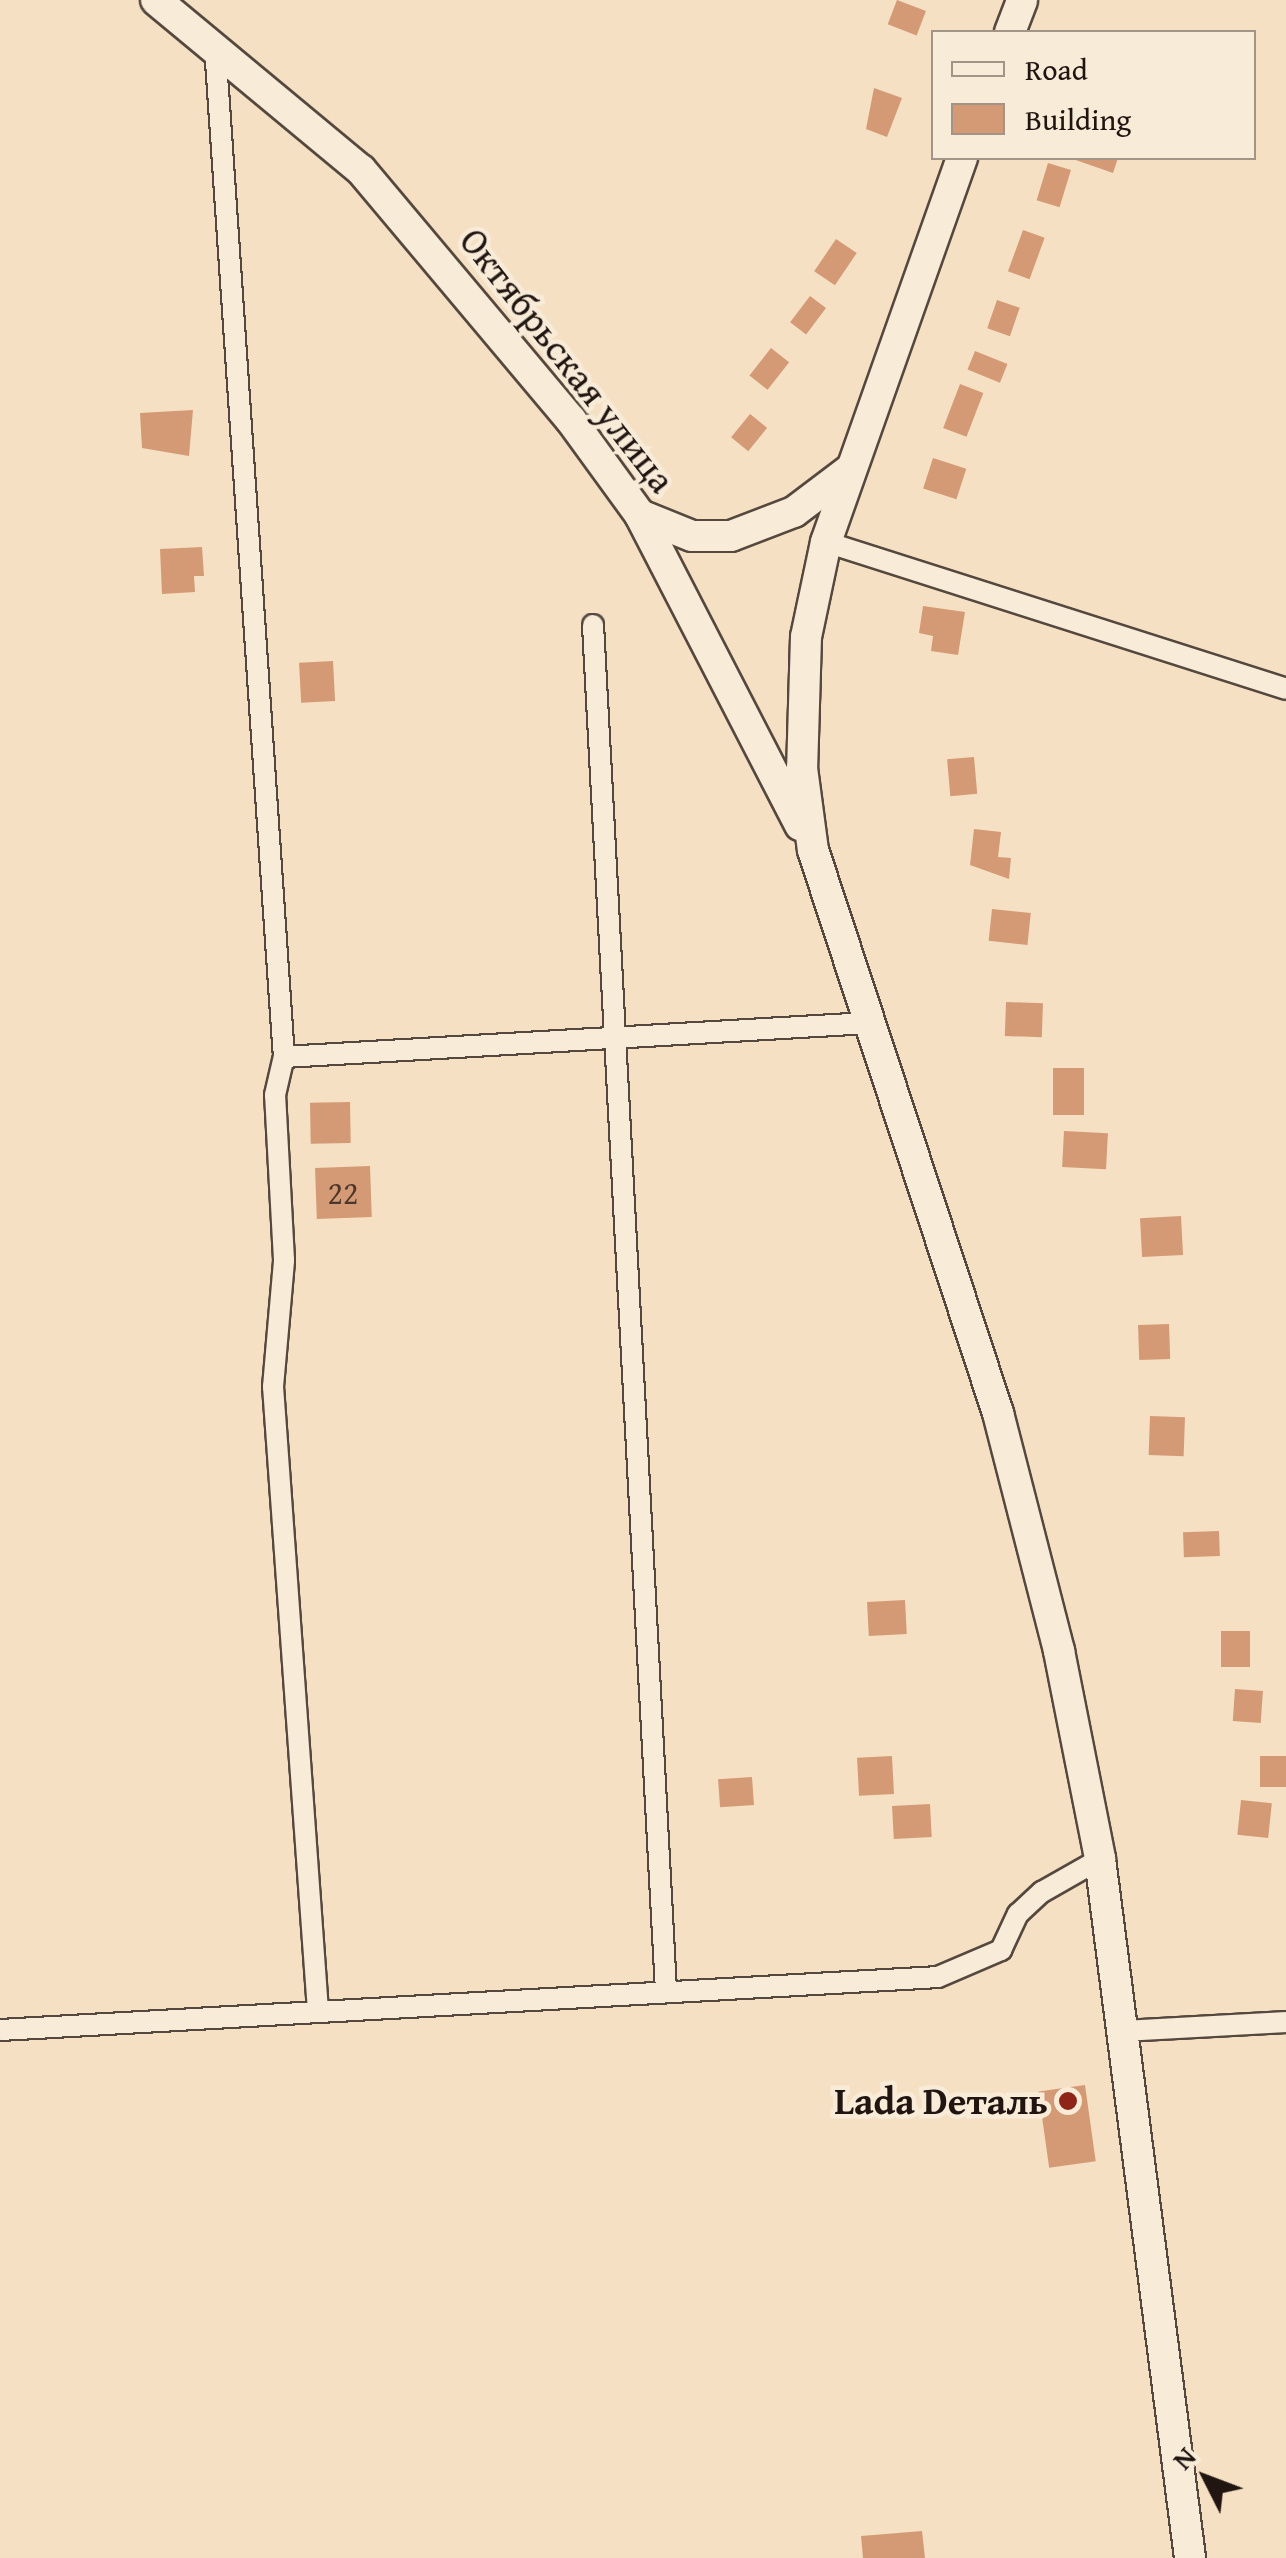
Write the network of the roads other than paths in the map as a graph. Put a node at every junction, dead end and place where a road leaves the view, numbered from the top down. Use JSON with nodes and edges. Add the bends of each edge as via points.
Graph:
{"nodes":[{"id":1,"x":156,"y":0,"type":"edge"},
{"id":2,"x":1022,"y":0,"type":"edge"},
{"id":3,"x":1011,"y":30,"type":"edge"},
{"id":4,"x":214,"y":45,"type":"junction"},
{"id":5,"x":961,"y":160,"type":"edge"},
{"id":6,"x":848,"y":471,"type":"junction"},
{"id":7,"x":640,"y":516,"type":"junction"},
{"id":8,"x":826,"y":542,"type":"junction"},
{"id":9,"x":592,"y":625,"type":"dead end"},
{"id":10,"x":1286,"y":690,"type":"edge"},
{"id":11,"x":813,"y":850,"type":"junction"},
{"id":12,"x":869,"y":1022,"type":"junction"},
{"id":13,"x":615,"y":1038,"type":"junction"},
{"id":14,"x":284,"y":1057,"type":"junction"},
{"id":15,"x":1100,"y":1859,"type":"junction"},
{"id":16,"x":666,"y":1992,"type":"junction"},
{"id":17,"x":318,"y":2011,"type":"junction"},
{"id":18,"x":1286,"y":2022,"type":"edge"},
{"id":19,"x":0,"y":2030,"type":"edge"},
{"id":20,"x":1124,"y":2031,"type":"junction"},
{"id":21,"x":1190,"y":2558,"type":"edge"}],
"edges":[{"from":1,"to":4,"type":"street","name":"Октябрьская улица"},
{"from":2,"to":3,"type":"street"},
{"from":4,"to":7,"type":"street","name":"Октябрьская улица","via":[[361,170],[417,231]]},
{"from":4,"to":14,"type":"street"},
{"from":5,"to":6,"type":"street"},
{"from":6,"to":7,"type":"street","via":[[794,512],[730,536],[692,536]]},
{"from":6,"to":8,"type":"street"},
{"from":7,"to":11,"type":"street","name":"Октябрьская улица"},
{"from":8,"to":10,"type":"street"},
{"from":8,"to":11,"type":"street","via":[[802,704]]},
{"from":9,"to":13,"type":"street"},
{"from":11,"to":12,"type":"street"},
{"from":12,"to":13,"type":"street"},
{"from":12,"to":15,"type":"street","via":[[998,1412],[1059,1651]]},
{"from":13,"to":14,"type":"street"},
{"from":13,"to":16,"type":"street"},
{"from":14,"to":17,"type":"street","via":[[275,1095],[284,1260],[273,1387]]},
{"from":15,"to":16,"type":"street","via":[[1042,1892],[1018,1914],[1001,1950],[972,1970]]},
{"from":15,"to":20,"type":"street"},
{"from":16,"to":17,"type":"street"},
{"from":17,"to":19,"type":"street"},
{"from":18,"to":20,"type":"street"},
{"from":20,"to":21,"type":"street"}]}
